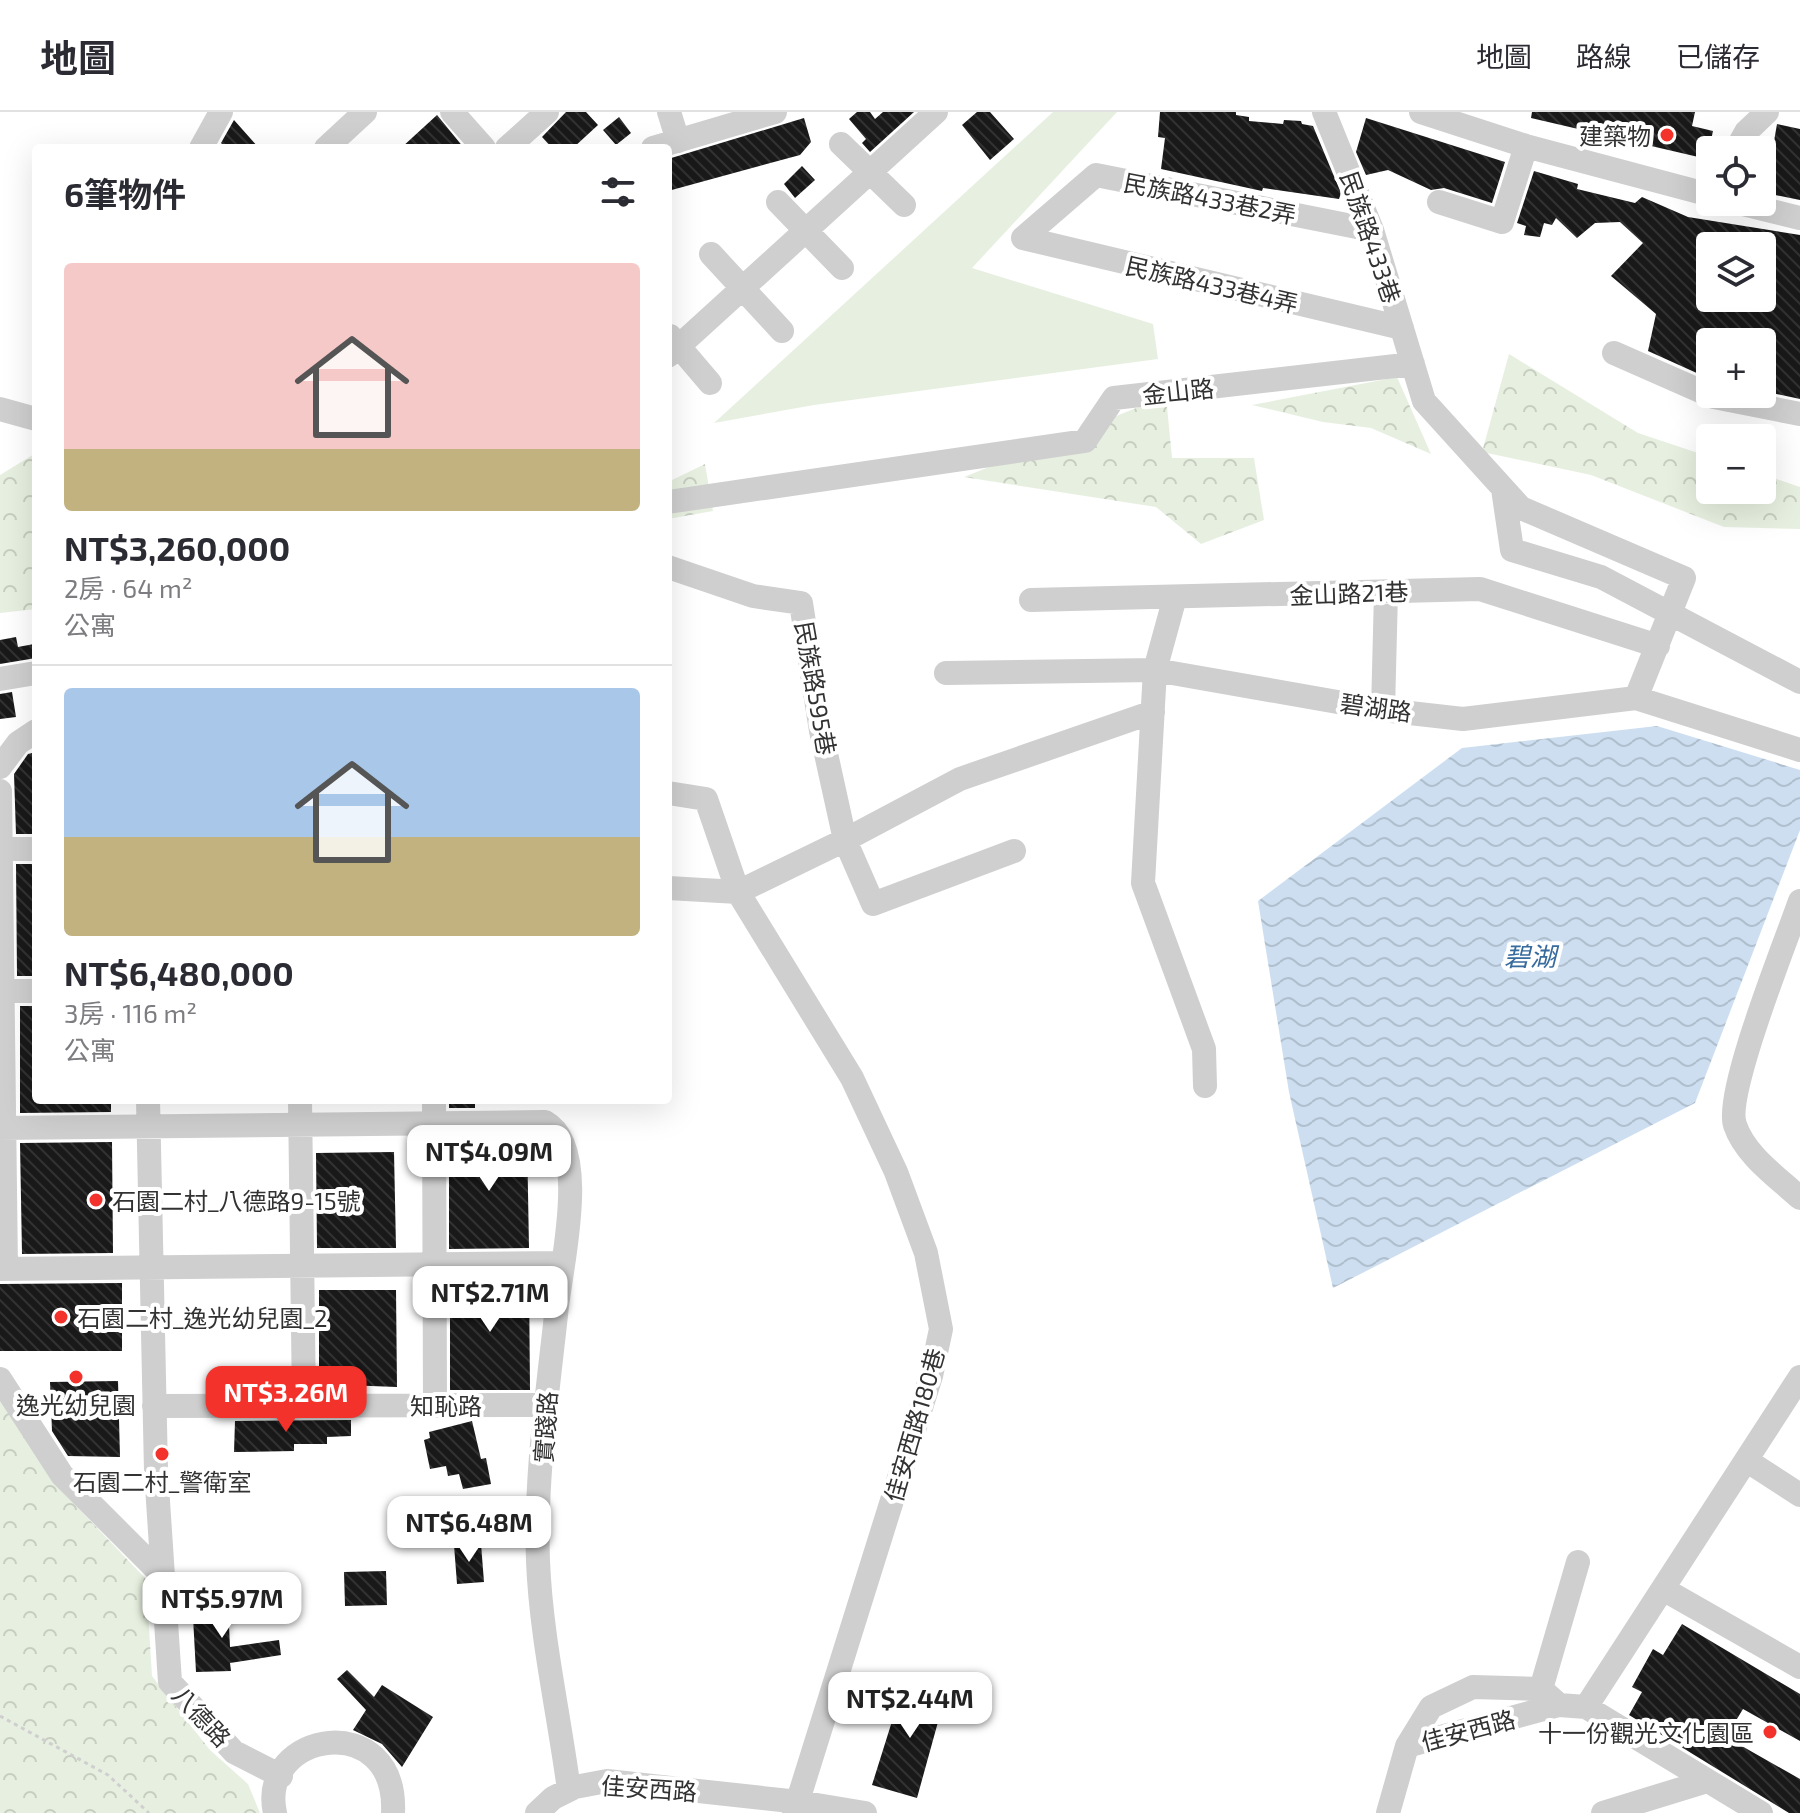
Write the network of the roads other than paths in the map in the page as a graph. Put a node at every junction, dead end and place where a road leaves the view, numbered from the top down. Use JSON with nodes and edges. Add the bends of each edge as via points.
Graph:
{"nodes":[{"id":1,"x":221,"y":112,"type":"edge"},
{"id":2,"x":365,"y":112,"type":"edge"},
{"id":3,"x":452,"y":112,"type":"edge"},
{"id":4,"x":547,"y":112,"type":"edge"},
{"id":5,"x":669,"y":112,"type":"edge"},
{"id":6,"x":775,"y":112,"type":"edge"},
{"id":7,"x":936,"y":112,"type":"edge"},
{"id":8,"x":1324,"y":112,"type":"edge"},
{"id":9,"x":1421,"y":112,"type":"edge"},
{"id":10,"x":1767,"y":112,"type":"edge"},
{"id":11,"x":1738,"y":131,"type":"edge"},
{"id":12,"x":678,"y":141,"type":"junction"},
{"id":13,"x":202,"y":144,"type":"edge"},
{"id":14,"x":339,"y":144,"type":"edge"},
{"id":15,"x":476,"y":144,"type":"edge"},
{"id":16,"x":511,"y":144,"type":"edge"},
{"id":17,"x":667,"y":144,"type":"edge"},
{"id":18,"x":841,"y":144,"type":"dead end"},
{"id":19,"x":1526,"y":146,"type":"junction"},
{"id":20,"x":871,"y":171,"type":"junction"},
{"id":21,"x":1696,"y":191,"type":"edge"},
{"id":22,"x":778,"y":202,"type":"dead end"},
{"id":23,"x":1439,"y":202,"type":"dead end"},
{"id":24,"x":904,"y":205,"type":"dead end"},
{"id":25,"x":1776,"y":212,"type":"edge"},
{"id":26,"x":1800,"y":218,"type":"edge"},
{"id":27,"x":1372,"y":230,"type":"junction"},
{"id":28,"x":804,"y":232,"type":"junction"},
{"id":29,"x":1023,"y":238,"type":"joint"},
{"id":30,"x":711,"y":254,"type":"dead end"},
{"id":31,"x":842,"y":268,"type":"dead end"},
{"id":32,"x":742,"y":288,"type":"junction"},
{"id":33,"x":1402,"y":328,"type":"junction"},
{"id":34,"x":782,"y":331,"type":"dead end"},
{"id":35,"x":672,"y":344,"type":"edge"},
{"id":36,"x":672,"y":346,"type":"edge"},
{"id":37,"x":1614,"y":353,"type":"dead end"},
{"id":38,"x":1413,"y":364,"type":"junction"},
{"id":39,"x":710,"y":383,"type":"dead end"},
{"id":40,"x":0,"y":409,"type":"edge"},
{"id":41,"x":1800,"y":414,"type":"edge"},
{"id":42,"x":32,"y":419,"type":"edge"},
{"id":43,"x":32,"y":421,"type":"edge"},
{"id":44,"x":0,"y":429,"type":"edge"},
{"id":45,"x":1503,"y":489,"type":"junction"},
{"id":46,"x":672,"y":501,"type":"edge"},
{"id":47,"x":672,"y":568,"type":"edge"},
{"id":48,"x":1386,"y":592,"type":"junction"},
{"id":49,"x":1175,"y":597,"type":"junction"},
{"id":50,"x":1031,"y":600,"type":"dead end"},
{"id":51,"x":1671,"y":614,"type":"junction"},
{"id":52,"x":1658,"y":646,"type":"junction"},
{"id":53,"x":1155,"y":670,"type":"junction"},
{"id":54,"x":946,"y":673,"type":"dead end"},
{"id":55,"x":32,"y":674,"type":"edge"},
{"id":56,"x":0,"y":679,"type":"edge"},
{"id":57,"x":1800,"y":682,"type":"edge"},
{"id":58,"x":1636,"y":698,"type":"junction"},
{"id":59,"x":1383,"y":710,"type":"junction"},
{"id":60,"x":1153,"y":712,"type":"junction"},
{"id":61,"x":32,"y":734,"type":"edge"},
{"id":62,"x":1800,"y":750,"type":"edge"},
{"id":63,"x":0,"y":767,"type":"edge"},
{"id":64,"x":0,"y":791,"type":"edge"},
{"id":65,"x":672,"y":794,"type":"edge"},
{"id":66,"x":845,"y":840,"type":"junction"},
{"id":67,"x":1,"y":849,"type":"edge"},
{"id":68,"x":32,"y":849,"type":"edge"},
{"id":69,"x":1014,"y":851,"type":"dead end"},
{"id":70,"x":672,"y":888,"type":"edge"},
{"id":71,"x":738,"y":892,"type":"junction"},
{"id":72,"x":1800,"y":901,"type":"edge"},
{"id":73,"x":1,"y":991,"type":"edge"},
{"id":74,"x":32,"y":991,"type":"edge"},
{"id":75,"x":1205,"y":1086,"type":"dead end"},
{"id":76,"x":148,"y":1104,"type":"edge"},
{"id":77,"x":300,"y":1104,"type":"edge"},
{"id":78,"x":434,"y":1111,"type":"edge"},
{"id":79,"x":149,"y":1126,"type":"junction"},
{"id":80,"x":300,"y":1126,"type":"junction"},
{"id":81,"x":2,"y":1128,"type":"edge"},
{"id":82,"x":1800,"y":1198,"type":"edge"},
{"id":83,"x":562,"y":1263,"type":"junction"},
{"id":84,"x":435,"y":1265,"type":"junction"},
{"id":85,"x":302,"y":1267,"type":"junction"},
{"id":86,"x":150,"y":1268,"type":"junction"},
{"id":87,"x":3,"y":1269,"type":"edge"},
{"id":88,"x":1800,"y":1377,"type":"edge"},
{"id":89,"x":0,"y":1379,"type":"edge"},
{"id":90,"x":304,"y":1403,"type":"junction"},
{"id":91,"x":546,"y":1405,"type":"junction"},
{"id":92,"x":154,"y":1406,"type":"junction"},
{"id":93,"x":435,"y":1406,"type":"junction"},
{"id":94,"x":1746,"y":1460,"type":"junction"},
{"id":95,"x":1800,"y":1495,"type":"edge"},
{"id":96,"x":1578,"y":1562,"type":"dead end"},
{"id":97,"x":160,"y":1573,"type":"junction"},
{"id":98,"x":1663,"y":1589,"type":"junction"},
{"id":99,"x":1800,"y":1667,"type":"edge"},
{"id":100,"x":1541,"y":1689,"type":"junction"},
{"id":101,"x":1559,"y":1705,"type":"junction"},
{"id":102,"x":1586,"y":1707,"type":"junction"},
{"id":103,"x":1407,"y":1746,"type":"junction"},
{"id":104,"x":281,"y":1776,"type":"junction"},
{"id":105,"x":1707,"y":1781,"type":"junction"},
{"id":106,"x":569,"y":1790,"type":"junction"},
{"id":107,"x":796,"y":1807,"type":"edge"},
{"id":108,"x":275,"y":1813,"type":"edge"},
{"id":109,"x":393,"y":1813,"type":"edge"},
{"id":110,"x":537,"y":1813,"type":"edge"},
{"id":111,"x":865,"y":1813,"type":"edge"},
{"id":112,"x":1388,"y":1813,"type":"edge"},
{"id":113,"x":1603,"y":1813,"type":"edge"},
{"id":114,"x":1761,"y":1813,"type":"edge"}],
"edges":[{"from":1,"to":13,"type":"street"},
{"from":2,"to":14,"type":"street"},
{"from":3,"to":15,"type":"street"},
{"from":4,"to":16,"type":"street"},
{"from":5,"to":12,"type":"street"},
{"from":6,"to":12,"type":"street"},
{"from":7,"to":20,"type":"street"},
{"from":8,"to":27,"type":"street","name":"民族路433巷"},
{"from":9,"to":19,"type":"street"},
{"from":10,"to":11,"type":"street"},
{"from":12,"to":17,"type":"street"},
{"from":18,"to":20,"type":"street"},
{"from":19,"to":21,"type":"street"},
{"from":19,"to":23,"type":"street","via":[[1502,222]]},
{"from":20,"to":24,"type":"street"},
{"from":20,"to":28,"type":"street"},
{"from":22,"to":28,"type":"street"},
{"from":25,"to":26,"type":"street"},
{"from":27,"to":29,"type":"street","name":"民族路433巷2弄","via":[[1096,175]]},
{"from":27,"to":33,"type":"street","name":"民族路433巷"},
{"from":28,"to":31,"type":"street"},
{"from":28,"to":32,"type":"street"},
{"from":29,"to":33,"type":"street","name":"民族路433巷4弄"},
{"from":30,"to":32,"type":"street"},
{"from":32,"to":34,"type":"street"},
{"from":32,"to":35,"type":"street"},
{"from":33,"to":38,"type":"street","name":"民族路433巷"},
{"from":36,"to":39,"type":"street"},
{"from":37,"to":41,"type":"street","via":[[1714,397]]},
{"from":38,"to":45,"type":"street","via":[[1424,401]]},
{"from":38,"to":46,"type":"street","name":"金山路","via":[[1114,398],[1085,441]]},
{"from":40,"to":42,"type":"street"},
{"from":43,"to":44,"type":"street"},
{"from":45,"to":51,"type":"street","via":[[1512,550],[1601,577]]},
{"from":45,"to":51,"type":"street","via":[[1521,508],[1684,578]]},
{"from":47,"to":66,"type":"street","name":"民族路595巷","via":[[753,596],[801,603]]},
{"from":48,"to":49,"type":"street","name":"金山路21巷"},
{"from":48,"to":52,"type":"street","name":"金山路21巷","via":[[1480,589]]},
{"from":48,"to":59,"type":"street"},
{"from":49,"to":50,"type":"street","name":"金山路21巷"},
{"from":49,"to":53,"type":"street"},
{"from":51,"to":52,"type":"street"},
{"from":51,"to":57,"type":"street"},
{"from":52,"to":58,"type":"street"},
{"from":53,"to":54,"type":"street","name":"碧湖路"},
{"from":53,"to":59,"type":"street","name":"碧湖路"},
{"from":53,"to":60,"type":"street"},
{"from":55,"to":56,"type":"street"},
{"from":58,"to":59,"type":"street","name":"碧湖路","via":[[1463,719]]},
{"from":58,"to":62,"type":"street","name":"碧湖路"},
{"from":60,"to":66,"type":"street","via":[[960,779]]},
{"from":60,"to":75,"type":"street","via":[[1143,883],[1204,1049]]},
{"from":61,"to":63,"type":"street"},
{"from":64,"to":67,"type":"street"},
{"from":65,"to":71,"type":"street","name":"佳安西路180巷","via":[[706,799]]},
{"from":66,"to":69,"type":"street","name":"民族路595巷","via":[[873,904]]},
{"from":66,"to":71,"type":"street"},
{"from":67,"to":68,"type":"street"},
{"from":67,"to":73,"type":"street"},
{"from":70,"to":71,"type":"street"},
{"from":71,"to":107,"type":"street","name":"佳安西路180巷","via":[[852,1078],[896,1172],[926,1253],[941,1329],[931,1376]]},
{"from":72,"to":82,"type":"street","via":[[1732,1114],[1749,1150]]},
{"from":73,"to":74,"type":"street"},
{"from":73,"to":81,"type":"street"},
{"from":76,"to":79,"type":"street","name":"八德路"},
{"from":77,"to":80,"type":"street"},
{"from":78,"to":80,"type":"street"},
{"from":78,"to":83,"type":"street","name":"實踐路","via":[[545,1122],[558,1129],[571,1201]]},
{"from":78,"to":84,"type":"street"},
{"from":79,"to":80,"type":"street"},
{"from":79,"to":81,"type":"street"},
{"from":79,"to":86,"type":"street","name":"八德路"},
{"from":80,"to":85,"type":"street"},
{"from":81,"to":87,"type":"street"},
{"from":83,"to":84,"type":"street"},
{"from":83,"to":91,"type":"street","name":"實踐路"},
{"from":84,"to":85,"type":"street"},
{"from":84,"to":93,"type":"street"},
{"from":85,"to":86,"type":"street"},
{"from":85,"to":90,"type":"street"},
{"from":86,"to":87,"type":"street"},
{"from":86,"to":92,"type":"street","name":"八德路"},
{"from":88,"to":94,"type":"street"},
{"from":89,"to":97,"type":"street","via":[[62,1475]]},
{"from":90,"to":92,"type":"street","name":"知恥路"},
{"from":90,"to":93,"type":"street","name":"知恥路"},
{"from":91,"to":93,"type":"street","name":"知恥路"},
{"from":91,"to":106,"type":"street","name":"實踐路","via":[[538,1561]]},
{"from":92,"to":97,"type":"street","name":"八德路"},
{"from":94,"to":95,"type":"street"},
{"from":94,"to":98,"type":"street"},
{"from":96,"to":100,"type":"street"},
{"from":97,"to":104,"type":"street","name":"八德路","via":[[170,1682],[234,1752]]},
{"from":98,"to":99,"type":"street"},
{"from":98,"to":102,"type":"street"},
{"from":100,"to":101,"type":"street"},
{"from":100,"to":103,"type":"street","via":[[1473,1687],[1431,1707]]},
{"from":101,"to":102,"type":"street","name":"佳安西路"},
{"from":101,"to":103,"type":"street","name":"佳安西路"},
{"from":102,"to":105,"type":"street","name":"佳安西路"},
{"from":103,"to":112,"type":"street","name":"佳安西路"},
{"from":104,"to":108,"type":"street","via":[[274,1791]]},
{"from":104,"to":109,"type":"street","via":[[300,1752],[345,1742],[373,1756],[383,1768],[394,1797]]},
{"from":105,"to":113,"type":"street"},
{"from":105,"to":114,"type":"street","name":"佳安西路"},
{"from":106,"to":107,"type":"street","name":"佳安西路","via":[[607,1781]]},
{"from":106,"to":110,"type":"street","name":"佳安西路"},
{"from":107,"to":111,"type":"street","name":"佳安西路"}]}
